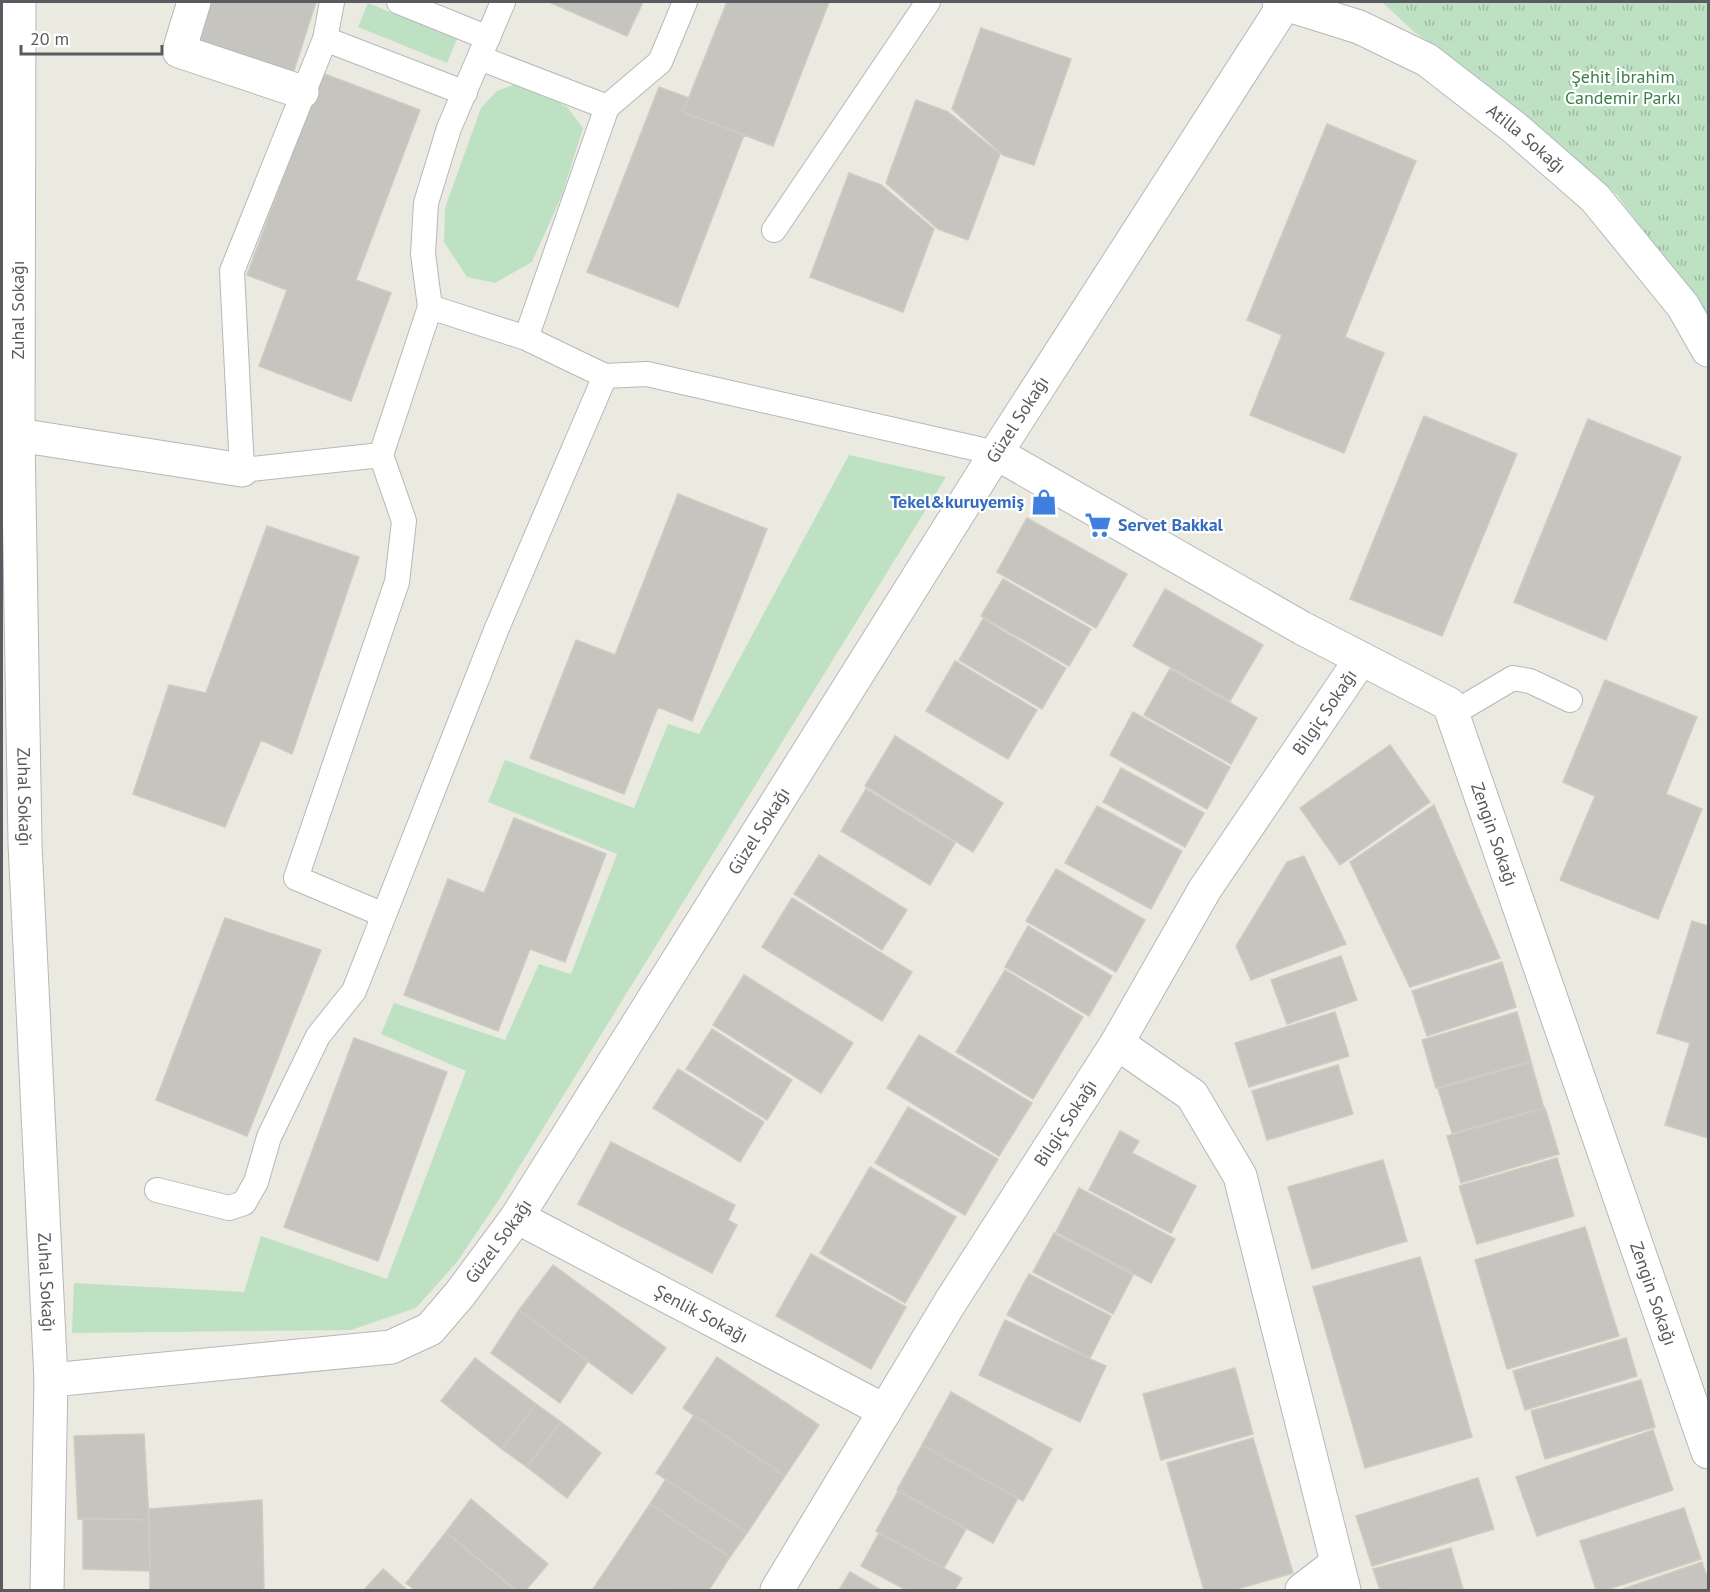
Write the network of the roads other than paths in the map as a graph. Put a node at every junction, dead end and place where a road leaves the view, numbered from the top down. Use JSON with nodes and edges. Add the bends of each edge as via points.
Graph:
{"nodes":[{"id":1,"x":19,"y":2,"type":"edge"},
{"id":2,"x":194,"y":2,"type":"edge"},
{"id":3,"x":332,"y":2,"type":"edge"},
{"id":4,"x":399,"y":2,"type":"edge"},
{"id":5,"x":503,"y":2,"type":"edge"},
{"id":6,"x":685,"y":2,"type":"edge"},
{"id":7,"x":928,"y":2,"type":"edge"},
{"id":8,"x":1285,"y":2,"type":"edge"},
{"id":9,"x":325,"y":39,"type":"junction"},
{"id":10,"x":484,"y":48,"type":"junction"},
{"id":11,"x":302,"y":92,"type":"junction"},
{"id":12,"x":465,"y":93,"type":"junction"},
{"id":13,"x":607,"y":107,"type":"junction"},
{"id":14,"x":774,"y":230,"type":"dead end"},
{"id":15,"x":430,"y":307,"type":"junction"},
{"id":16,"x":526,"y":338,"type":"junction"},
{"id":17,"x":1708,"y":350,"type":"edge"},
{"id":18,"x":605,"y":376,"type":"junction"},
{"id":19,"x":18,"y":435,"type":"junction"},
{"id":20,"x":996,"y":453,"type":"junction"},
{"id":21,"x":381,"y":455,"type":"junction"},
{"id":22,"x":242,"y":470,"type":"junction"},
{"id":23,"x":1361,"y":659,"type":"junction"},
{"id":24,"x":12,"y":660,"type":"edge"},
{"id":25,"x":1570,"y":700,"type":"dead end"},
{"id":26,"x":1452,"y":714,"type":"junction"},
{"id":27,"x":25,"y":844,"type":"junction"},
{"id":28,"x":2,"y":882,"type":"edge"},
{"id":29,"x":384,"y":915,"type":"junction"},
{"id":30,"x":1117,"y":1043,"type":"junction"},
{"id":31,"x":157,"y":1190,"type":"dead end"},
{"id":32,"x":517,"y":1217,"type":"junction"},
{"id":33,"x":51,"y":1380,"type":"junction"},
{"id":34,"x":885,"y":1411,"type":"junction"},
{"id":35,"x":1708,"y":1452,"type":"edge"},
{"id":36,"x":1340,"y":1577,"type":"edge"},
{"id":37,"x":47,"y":1590,"type":"edge"},
{"id":38,"x":777,"y":1590,"type":"edge"},
{"id":39,"x":1302,"y":1590,"type":"edge"}],
"edges":[{"from":1,"to":19,"type":"street","name":"Zuhal Sokağı"},
{"from":2,"to":11,"type":"street","via":[[179,51]]},
{"from":3,"to":9,"type":"lane"},
{"from":4,"to":10,"type":"lane"},
{"from":5,"to":10,"type":"lane"},
{"from":6,"to":13,"type":"lane","via":[[660,62]]},
{"from":7,"to":14,"type":"lane"},
{"from":8,"to":17,"type":"street","name":"Atilla Sokağı","via":[[1359,27],[1427,60],[1516,129],[1595,198],[1683,306]]},
{"from":8,"to":20,"type":"street","name":"Güzel Sokağı"},
{"from":9,"to":11,"type":"lane"},
{"from":9,"to":12,"type":"lane"},
{"from":10,"to":12,"type":"lane"},
{"from":10,"to":13,"type":"lane"},
{"from":11,"to":22,"type":"lane","via":[[232,271]]},
{"from":12,"to":15,"type":"lane","via":[[449,128],[426,203],[423,254]]},
{"from":13,"to":16,"type":"lane"},
{"from":15,"to":16,"type":"lane"},
{"from":15,"to":21,"type":"lane"},
{"from":16,"to":18,"type":"lane"},
{"from":18,"to":20,"type":"lane","via":[[647,374]]},
{"from":18,"to":29,"type":"lane","via":[[497,628]]},
{"from":19,"to":22,"type":"street"},
{"from":19,"to":24,"type":"street","name":"Zuhal Sokağı"},
{"from":20,"to":23,"type":"street","name":"Zengin Sokağı"},
{"from":20,"to":32,"type":"street","name":"Güzel Sokağı"},
{"from":21,"to":22,"type":"lane"},
{"from":21,"to":29,"type":"lane","via":[[404,521],[398,582],[296,878]]},
{"from":23,"to":26,"type":"street","name":"Zengin Sokağı","via":[[1449,704]]},
{"from":23,"to":30,"type":"street","name":"Bilgiç Sokağı","via":[[1205,889]]},
{"from":24,"to":27,"type":"street","name":"Zuhal Sokağı"},
{"from":25,"to":26,"type":"lane","via":[[1530,681],[1513,678]]},
{"from":26,"to":35,"type":"street","name":"Zengin Sokağı"},
{"from":27,"to":28,"type":"street"},
{"from":27,"to":33,"type":"street","name":"Zuhal Sokağı"},
{"from":29,"to":31,"type":"lane","via":[[354,991],[318,1036],[269,1137],[256,1182],[244,1203],[229,1208]]},
{"from":30,"to":34,"type":"street","name":"Bilgiç Sokağı"},
{"from":30,"to":36,"type":"street","via":[[1192,1095],[1240,1176]]},
{"from":32,"to":33,"type":"street","name":"Güzel Sokağı","via":[[430,1329],[392,1347]]},
{"from":32,"to":34,"type":"street","name":"Şenlik Sokağı"},
{"from":33,"to":37,"type":"street","name":"Zuhal Sokağı"},
{"from":34,"to":38,"type":"street","name":"Bilgiç Sokağı"},
{"from":36,"to":39,"type":"street"}]}
